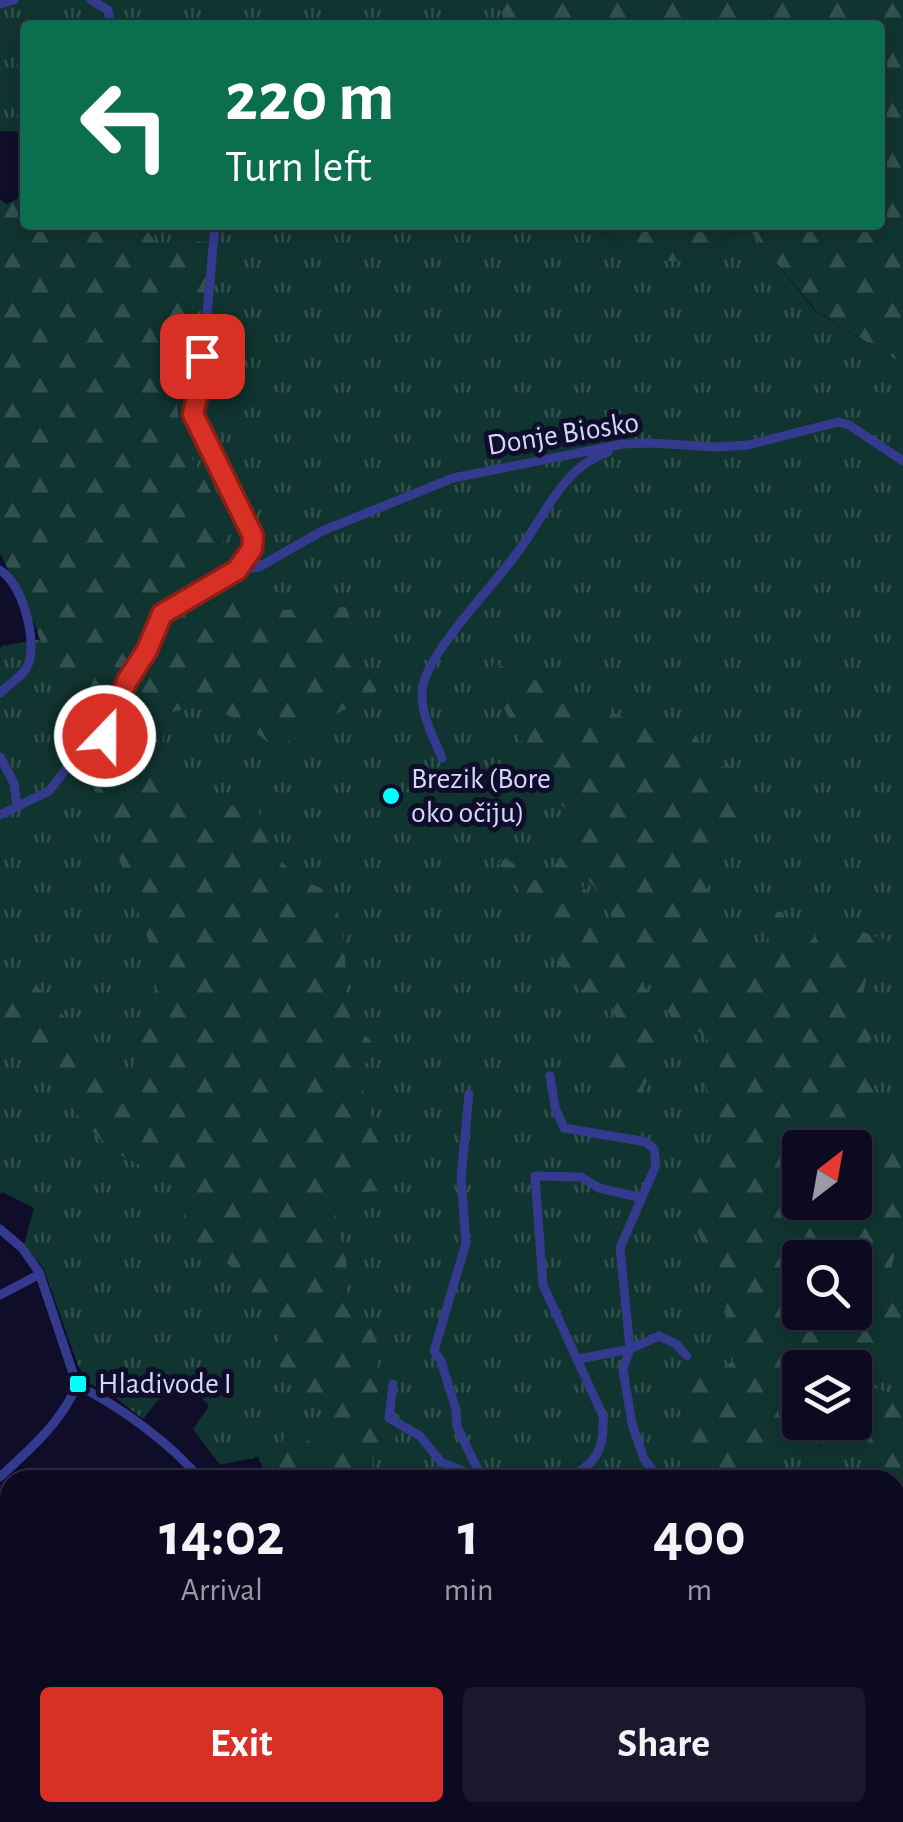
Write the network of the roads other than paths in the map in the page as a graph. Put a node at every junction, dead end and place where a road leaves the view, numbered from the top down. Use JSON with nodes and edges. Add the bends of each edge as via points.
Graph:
{"nodes":[{"id":1,"x":14,"y":0,"type":"edge"},
{"id":2,"x":91,"y":0,"type":"edge"},
{"id":3,"x":0,"y":4,"type":"edge"},
{"id":4,"x":110,"y":20,"type":"edge"},
{"id":5,"x":215,"y":230,"type":"edge"},
{"id":6,"x":624,"y":444,"type":"junction"},
{"id":7,"x":903,"y":461,"type":"edge"},
{"id":8,"x":0,"y":570,"type":"edge"},
{"id":9,"x":237,"y":570,"type":"junction"},
{"id":10,"x":0,"y":693,"type":"edge"},
{"id":11,"x":0,"y":758,"type":"edge"},
{"id":12,"x":442,"y":758,"type":"dead end"},
{"id":13,"x":17,"y":807,"type":"junction"},
{"id":14,"x":0,"y":815,"type":"edge"},
{"id":15,"x":550,"y":1076,"type":"dead end"},
{"id":16,"x":468,"y":1094,"type":"dead end"},
{"id":17,"x":642,"y":1198,"type":"junction"},
{"id":18,"x":0,"y":1229,"type":"edge"},
{"id":19,"x":40,"y":1274,"type":"junction"},
{"id":20,"x":0,"y":1295,"type":"edge"},
{"id":21,"x":630,"y":1349,"type":"junction"},
{"id":22,"x":687,"y":1356,"type":"dead end"},
{"id":23,"x":579,"y":1360,"type":"junction"},
{"id":24,"x":393,"y":1384,"type":"dead end"},
{"id":25,"x":77,"y":1385,"type":"junction"},
{"id":26,"x":8,"y":1470,"type":"edge"},
{"id":27,"x":190,"y":1470,"type":"edge"},
{"id":28,"x":460,"y":1470,"type":"edge"},
{"id":29,"x":477,"y":1470,"type":"edge"},
{"id":30,"x":584,"y":1470,"type":"edge"},
{"id":31,"x":652,"y":1470,"type":"edge"}],
"edges":[{"from":1,"to":3,"type":"street"},
{"from":2,"to":4,"type":"street","via":[[108,10]]},
{"from":5,"to":9,"type":"street","via":[[193,414],[253,536]]},
{"from":6,"to":7,"type":"street","name":"Donje Biosko","via":[[748,445],[838,422]]},
{"from":6,"to":9,"type":"street","name":"Donje Biosko","via":[[453,478],[337,524],[259,567]]},
{"from":6,"to":12,"type":"street","via":[[586,462],[566,482],[431,667],[424,710]]},
{"from":8,"to":10,"type":"street","via":[[30,624],[30,652],[22,673]]},
{"from":9,"to":13,"type":"street","name":"Donje Biosko","via":[[162,614],[100,743],[73,760],[49,791]]},
{"from":11,"to":13,"type":"street","via":[[14,783]]},
{"from":13,"to":14,"type":"street","name":"Donje Biosko"},
{"from":15,"to":17,"type":"street","via":[[564,1128],[651,1144],[656,1165]]},
{"from":16,"to":29,"type":"street","via":[[461,1178],[466,1243],[434,1351]]},
{"from":17,"to":21,"type":"street","via":[[620,1248]]},
{"from":17,"to":23,"type":"street","via":[[581,1177],[536,1176],[543,1284]]},
{"from":18,"to":19,"type":"street"},
{"from":19,"to":20,"type":"street"},
{"from":19,"to":25,"type":"street"},
{"from":21,"to":22,"type":"street","via":[[659,1336]]},
{"from":21,"to":23,"type":"street"},
{"from":21,"to":31,"type":"street","via":[[623,1369],[632,1424]]},
{"from":23,"to":30,"type":"street","via":[[603,1416],[604,1435]]},
{"from":24,"to":28,"type":"street","via":[[389,1418]]},
{"from":25,"to":26,"type":"street","via":[[69,1404]]},
{"from":25,"to":27,"type":"street","via":[[120,1410]]}]}
